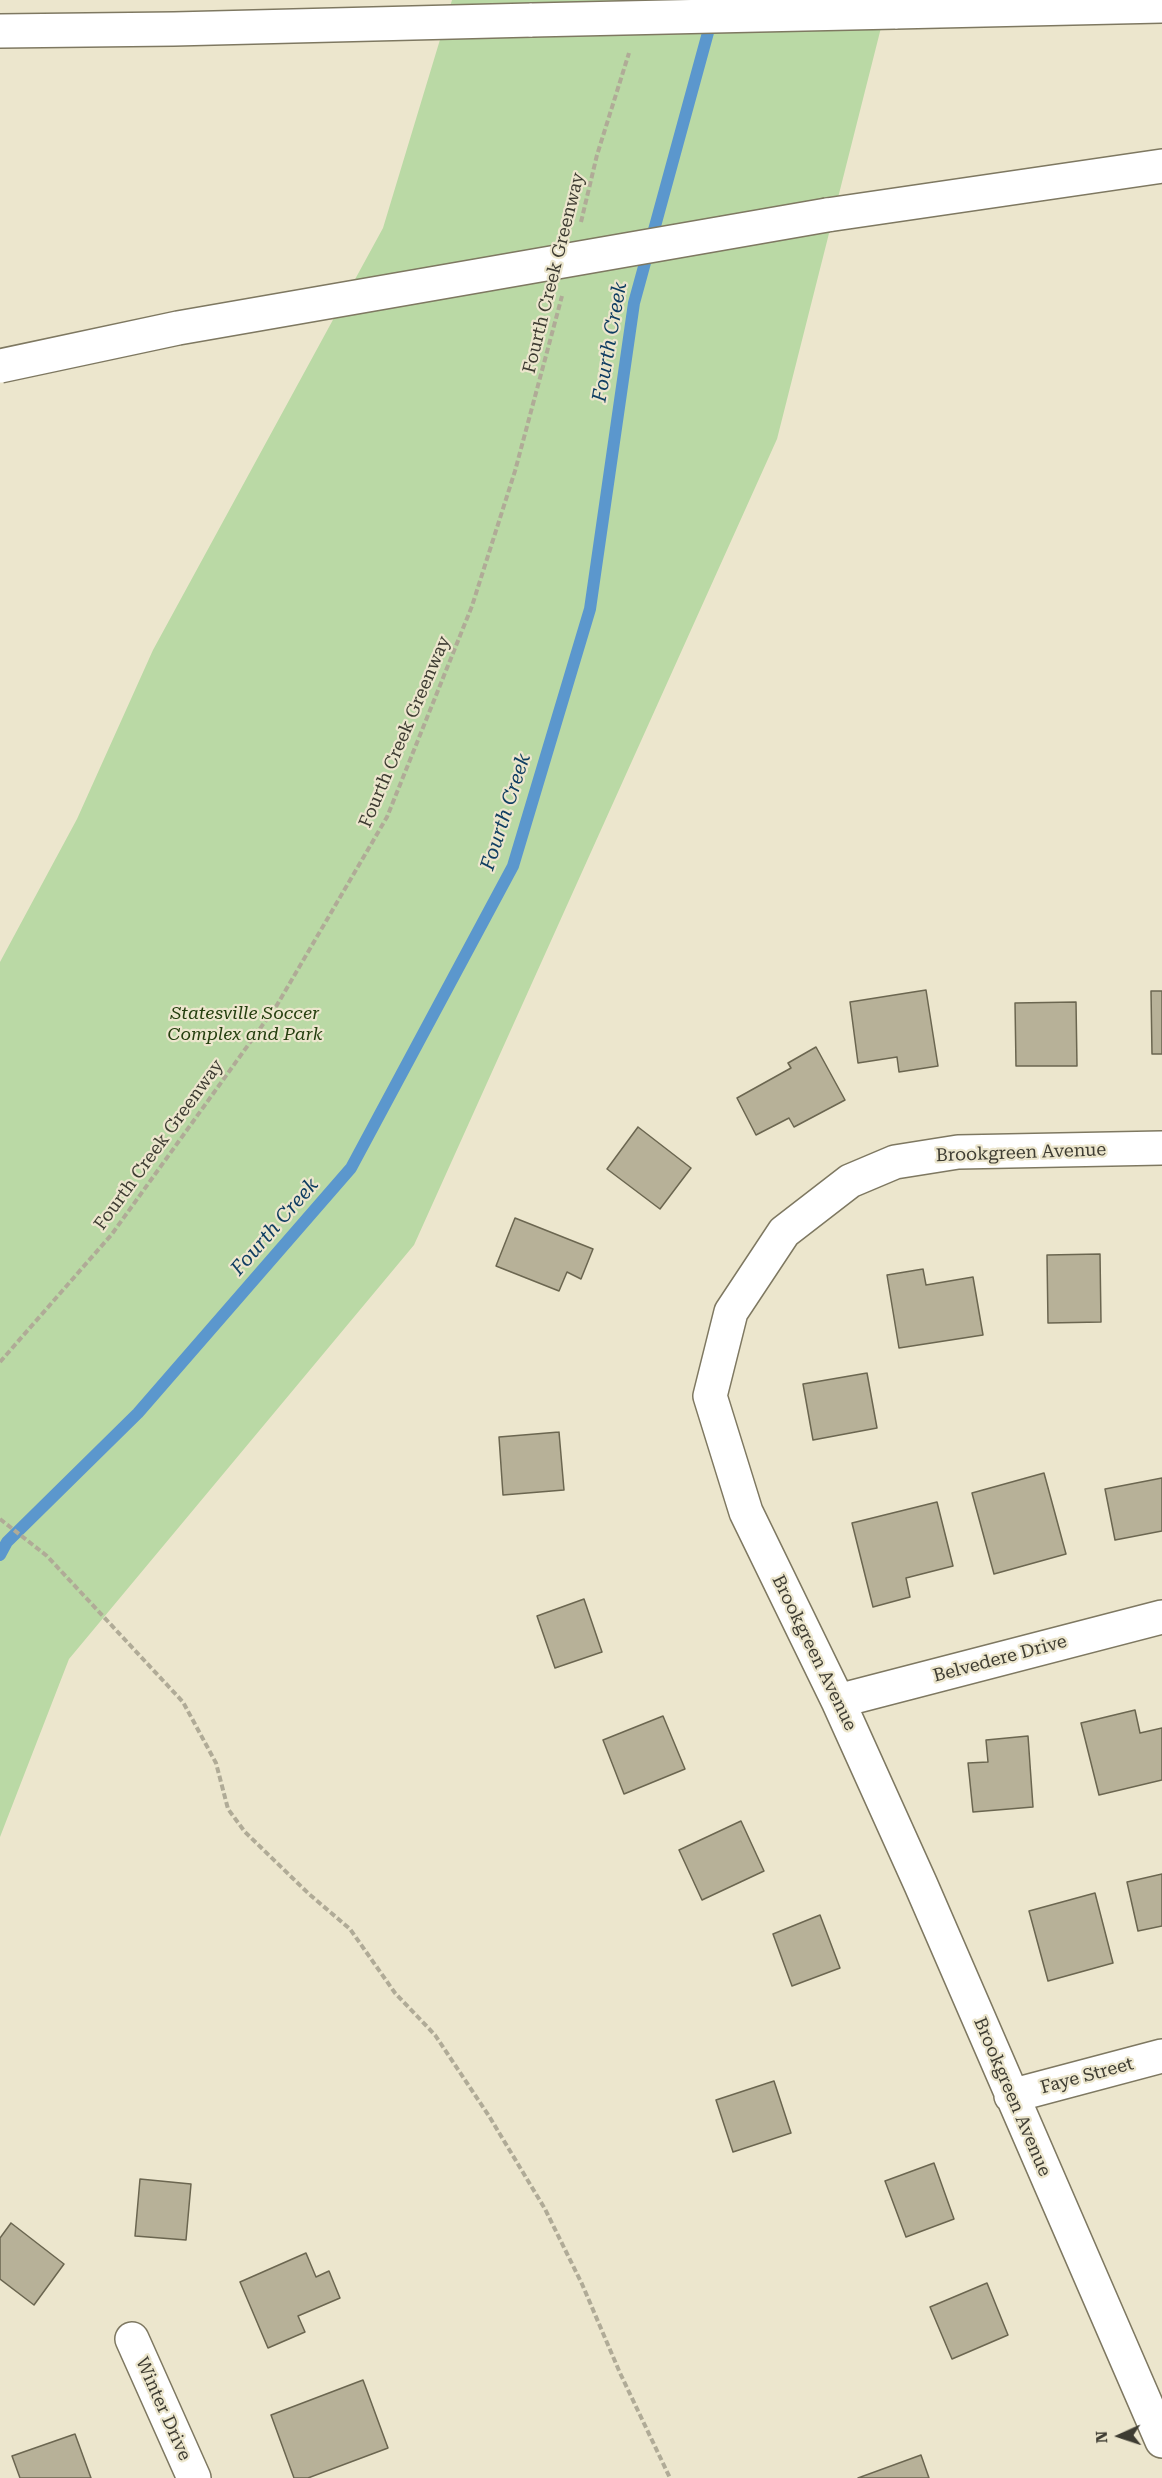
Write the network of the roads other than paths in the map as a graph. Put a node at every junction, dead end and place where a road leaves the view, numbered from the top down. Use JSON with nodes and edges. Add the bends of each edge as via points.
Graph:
{"nodes":[{"id":1,"x":1162,"y":6,"type":"edge"},
{"id":2,"x":0,"y":31,"type":"edge"},
{"id":3,"x":1162,"y":166,"type":"edge"},
{"id":4,"x":0,"y":366,"type":"edge"},
{"id":5,"x":1162,"y":1148,"type":"edge"},
{"id":6,"x":1162,"y":1617,"type":"edge"},
{"id":7,"x":838,"y":1701,"type":"junction"},
{"id":8,"x":1162,"y":2056,"type":"edge"},
{"id":9,"x":1011,"y":2096,"type":"junction"},
{"id":10,"x":132,"y":2340,"type":"dead end"},
{"id":11,"x":1162,"y":2441,"type":"edge"},
{"id":12,"x":194,"y":2478,"type":"edge"}],
"edges":[{"from":1,"to":2,"type":"main road","bridge":true},
{"from":3,"to":4,"type":"main road","bridge":true,"via":[[827,215],[190,326]]},
{"from":5,"to":7,"type":"main road","name":"Brookgreen Avenue","via":[[958,1152],[895,1162],[850,1181],[784,1232],[731,1312],[710,1396],[746,1512]]},
{"from":6,"to":7,"type":"main road","name":"Belvedere Drive"},
{"from":7,"to":9,"type":"main road","name":"Brookgreen Avenue"},
{"from":8,"to":9,"type":"main road","name":"Faye Street"},
{"from":9,"to":11,"type":"main road","name":"Brookgreen Avenue"},
{"from":10,"to":12,"type":"main road","name":"Winter Drive"}]}
